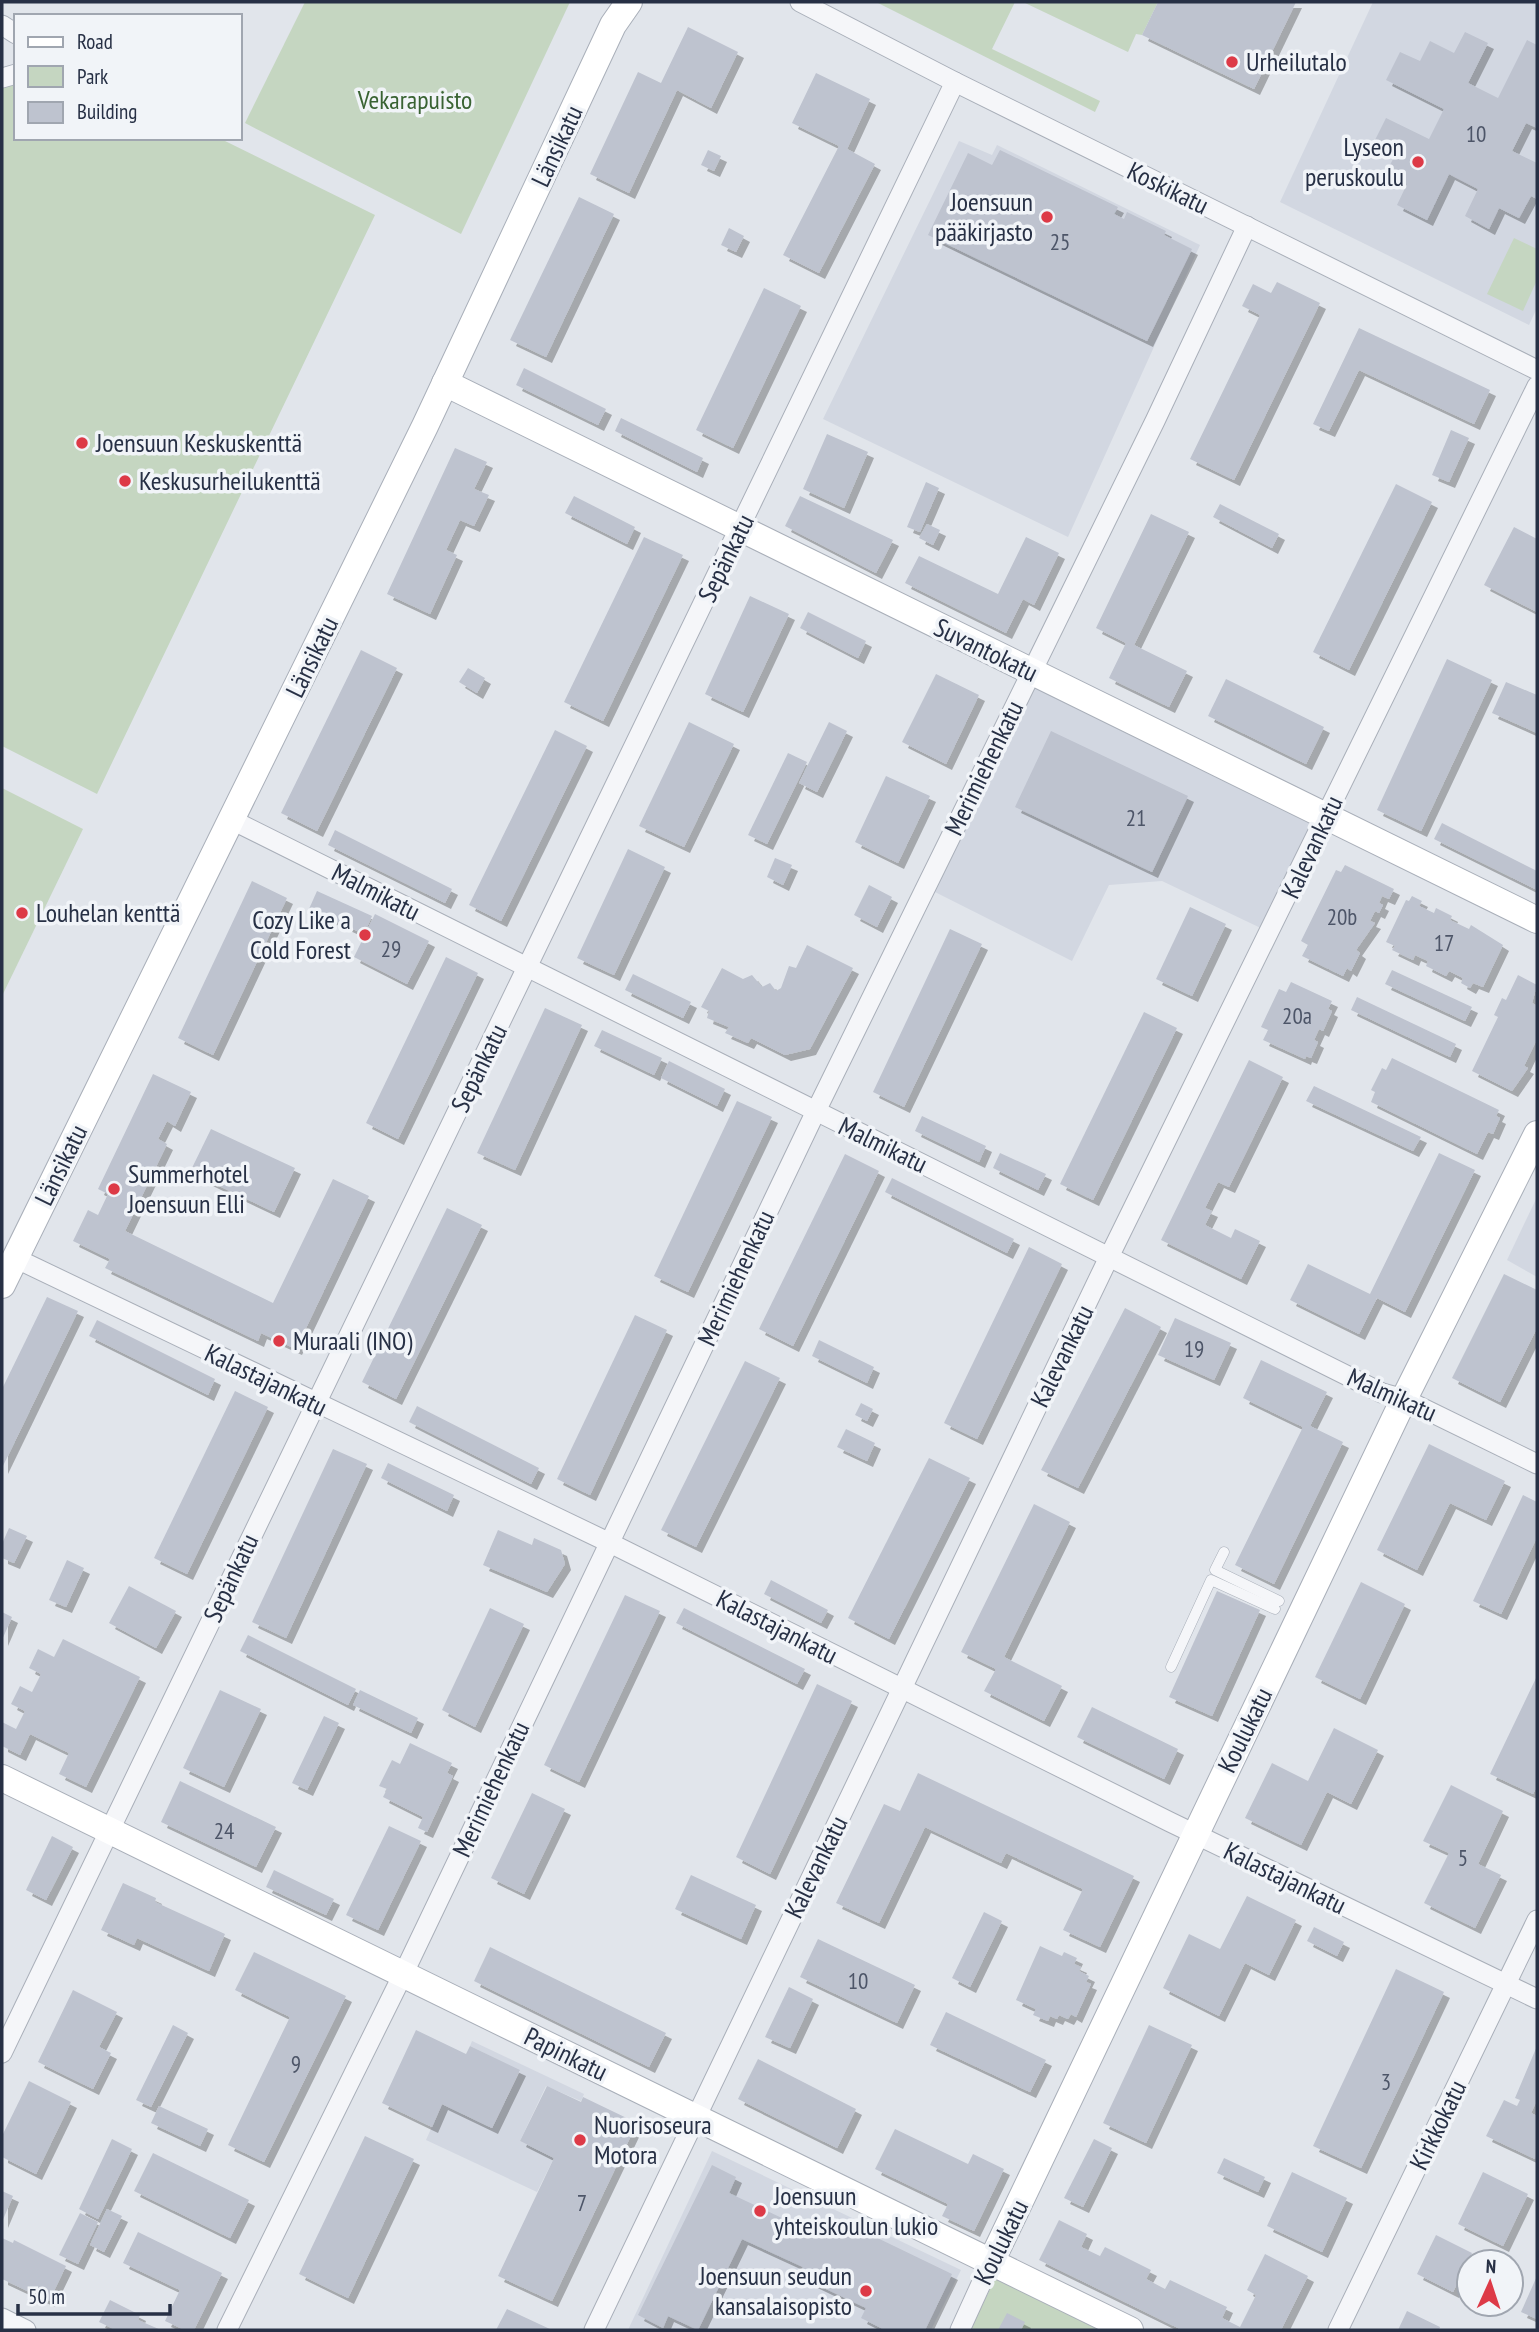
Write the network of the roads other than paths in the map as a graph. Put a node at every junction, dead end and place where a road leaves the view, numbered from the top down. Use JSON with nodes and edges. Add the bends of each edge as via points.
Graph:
{"nodes":[{"id":1,"x":629,"y":2,"type":"edge"},
{"id":2,"x":800,"y":2,"type":"edge"},
{"id":3,"x":614,"y":13,"type":"edge"},
{"id":4,"x":955,"y":82,"type":"junction"},
{"id":5,"x":1247,"y":226,"type":"junction"},
{"id":6,"x":1537,"y":370,"type":"edge"},
{"id":7,"x":445,"y":383,"type":"junction"},
{"id":8,"x":1537,"y":386,"type":"edge"},
{"id":9,"x":740,"y":529,"type":"junction"},
{"id":10,"x":1031,"y":673,"type":"junction"},
{"id":11,"x":1328,"y":816,"type":"junction"},
{"id":12,"x":232,"y":820,"type":"junction"},
{"id":13,"x":1534,"y":922,"type":"edge"},
{"id":14,"x":528,"y":968,"type":"junction"},
{"id":15,"x":816,"y":1111,"type":"junction"},
{"id":16,"x":1537,"y":1134,"type":"edge"},
{"id":17,"x":8,"y":1255,"type":"edge"},
{"id":18,"x":1109,"y":1257,"type":"junction"},
{"id":19,"x":2,"y":1285,"type":"edge"},
{"id":20,"x":1404,"y":1399,"type":"junction"},
{"id":21,"x":314,"y":1403,"type":"junction"},
{"id":22,"x":1537,"y":1464,"type":"edge"},
{"id":23,"x":610,"y":1543,"type":"junction"},
{"id":24,"x":1224,"y":1552,"type":"dead end"},
{"id":25,"x":1171,"y":1667,"type":"dead end"},
{"id":26,"x":903,"y":1690,"type":"junction"},
{"id":27,"x":2,"y":1778,"type":"edge"},
{"id":28,"x":110,"y":1830,"type":"junction"},
{"id":29,"x":1195,"y":1834,"type":"junction"},
{"id":30,"x":1537,"y":1920,"type":"edge"},
{"id":31,"x":402,"y":1975,"type":"junction"},
{"id":32,"x":1507,"y":1984,"type":"junction"},
{"id":33,"x":1537,"y":1999,"type":"edge"},
{"id":34,"x":2,"y":2053,"type":"edge"},
{"id":35,"x":696,"y":2118,"type":"junction"},
{"id":36,"x":991,"y":2262,"type":"junction"},
{"id":37,"x":2,"y":2318,"type":"edge"},
{"id":38,"x":26,"y":2330,"type":"edge"},
{"id":39,"x":228,"y":2330,"type":"edge"},
{"id":40,"x":594,"y":2330,"type":"edge"},
{"id":41,"x":960,"y":2330,"type":"edge"},
{"id":42,"x":1130,"y":2330,"type":"edge"},
{"id":43,"x":1338,"y":2330,"type":"edge"}],
"edges":[{"from":1,"to":3,"type":"street","name":"Länsikatu"},
{"from":2,"to":4,"type":"street","name":"Koskikatu"},
{"from":3,"to":7,"type":"street","name":"Länsikatu"},
{"from":4,"to":5,"type":"street","name":"Koskikatu"},
{"from":4,"to":9,"type":"street","name":"Sepänkatu"},
{"from":5,"to":6,"type":"street","name":"Koskikatu"},
{"from":5,"to":10,"type":"street","name":"Merimiehenkatu"},
{"from":7,"to":9,"type":"street","name":"Suvantokatu"},
{"from":7,"to":12,"type":"street","name":"Länsikatu"},
{"from":8,"to":11,"type":"street","name":"Kalevankatu"},
{"from":9,"to":10,"type":"street","name":"Suvantokatu"},
{"from":9,"to":14,"type":"street","name":"Sepänkatu"},
{"from":10,"to":11,"type":"street","name":"Suvantokatu"},
{"from":10,"to":15,"type":"street","name":"Merimiehenkatu"},
{"from":11,"to":13,"type":"street","name":"Suvantokatu"},
{"from":11,"to":18,"type":"street","name":"Kalevankatu"},
{"from":12,"to":14,"type":"street","name":"Malmikatu"},
{"from":12,"to":17,"type":"street","name":"Länsikatu"},
{"from":14,"to":15,"type":"street","name":"Malmikatu"},
{"from":14,"to":21,"type":"street","name":"Sepänkatu"},
{"from":15,"to":18,"type":"street","name":"Malmikatu"},
{"from":15,"to":23,"type":"street","name":"Merimiehenkatu"},
{"from":16,"to":20,"type":"street","name":"Koulukatu"},
{"from":17,"to":19,"type":"street","name":"Länsikatu"},
{"from":17,"to":21,"type":"street","name":"Kalastajankatu"},
{"from":18,"to":20,"type":"street","name":"Malmikatu","via":[[1382,1393]]},
{"from":18,"to":26,"type":"street","name":"Kalevankatu"},
{"from":20,"to":22,"type":"street","name":"Malmikatu"},
{"from":20,"to":29,"type":"street","name":"Koulukatu"},
{"from":21,"to":23,"type":"street","name":"Kalastajankatu"},
{"from":21,"to":28,"type":"street","name":"Sepänkatu"},
{"from":23,"to":26,"type":"street","name":"Kalastajankatu"},
{"from":23,"to":31,"type":"street","name":"Merimiehenkatu"},
{"from":24,"to":25,"type":"lane","via":[[1215,1570],[1277,1605],[1211,1580]]},
{"from":26,"to":29,"type":"street","name":"Kalastajankatu"},
{"from":26,"to":35,"type":"street","name":"Kalevankatu"},
{"from":27,"to":28,"type":"street","name":"Papinkatu"},
{"from":28,"to":31,"type":"street","name":"Papinkatu"},
{"from":28,"to":34,"type":"street","name":"Sepänkatu"},
{"from":29,"to":32,"type":"street","name":"Kalastajankatu"},
{"from":29,"to":36,"type":"street","name":"Koulukatu"},
{"from":30,"to":32,"type":"street","name":"Kirkkokatu"},
{"from":31,"to":35,"type":"street","name":"Papinkatu"},
{"from":31,"to":39,"type":"street","name":"Merimiehenkatu"},
{"from":32,"to":33,"type":"street","name":"Kalastajankatu"},
{"from":32,"to":43,"type":"street","name":"Kirkkokatu"},
{"from":35,"to":36,"type":"street","name":"Papinkatu"},
{"from":35,"to":40,"type":"street","name":"Kalevankatu"},
{"from":36,"to":41,"type":"street","name":"Koulukatu"},
{"from":36,"to":42,"type":"street","name":"Papinkatu"},
{"from":37,"to":38,"type":"street"}]}
